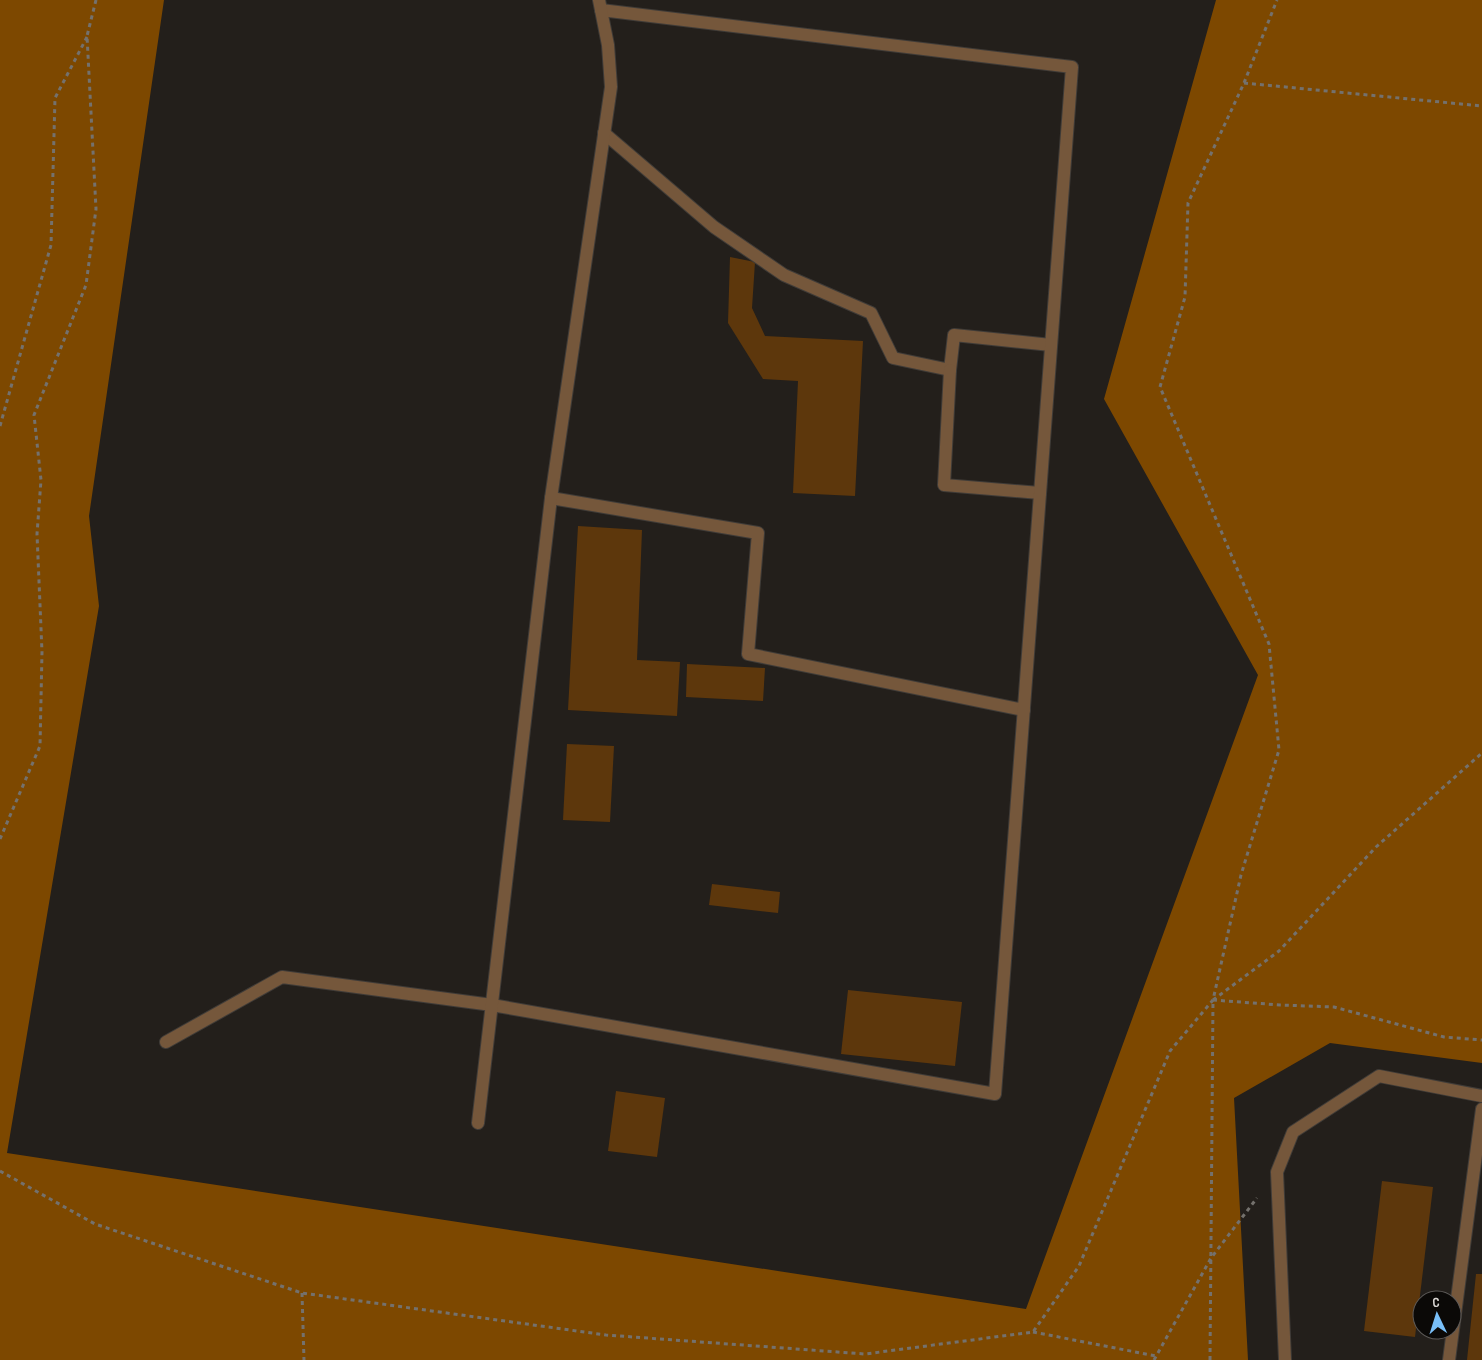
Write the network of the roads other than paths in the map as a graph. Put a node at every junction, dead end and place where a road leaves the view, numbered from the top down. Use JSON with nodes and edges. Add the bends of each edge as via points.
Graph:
{"nodes":[{"id":1,"x":600,"y":5,"type":"edge"},
{"id":2,"x":604,"y":133,"type":"junction"},
{"id":3,"x":1051,"y":345,"type":"junction"},
{"id":4,"x":950,"y":370,"type":"junction"},
{"id":5,"x":1040,"y":493,"type":"junction"},
{"id":6,"x":551,"y":498,"type":"junction"},
{"id":7,"x":1024,"y":710,"type":"junction"},
{"id":8,"x":492,"y":1005,"type":"junction"},
{"id":9,"x":166,"y":1042,"type":"dead end"},
{"id":10,"x":1482,"y":1096,"type":"edge"},
{"id":11,"x":1482,"y":1109,"type":"edge"},
{"id":12,"x":478,"y":1122,"type":"dead end"},
{"id":13,"x":1476,"y":1196,"type":"edge"},
{"id":14,"x":1285,"y":1360,"type":"edge"},
{"id":15,"x":1449,"y":1360,"type":"edge"}],
"edges":[{"from":1,"to":2,"type":"lane","via":[[611,87]]},
{"from":1,"to":3,"type":"lane","via":[[1072,67]]},
{"from":2,"to":4,"type":"lane","via":[[714,227],[784,275],[870,314],[893,358]]},
{"from":2,"to":6,"type":"lane"},
{"from":3,"to":4,"type":"lane","via":[[954,335]]},
{"from":3,"to":5,"type":"lane"},
{"from":4,"to":5,"type":"lane","via":[[944,485]]},
{"from":5,"to":7,"type":"lane"},
{"from":6,"to":7,"type":"lane","via":[[758,532],[748,654]]},
{"from":6,"to":8,"type":"lane"},
{"from":7,"to":8,"type":"lane","via":[[995,1094]]},
{"from":8,"to":9,"type":"lane","via":[[282,977]]},
{"from":8,"to":12,"type":"lane"},
{"from":10,"to":14,"type":"lane","via":[[1379,1076],[1293,1132],[1278,1172]]},
{"from":11,"to":13,"type":"lane"},
{"from":13,"to":15,"type":"lane"}]}
